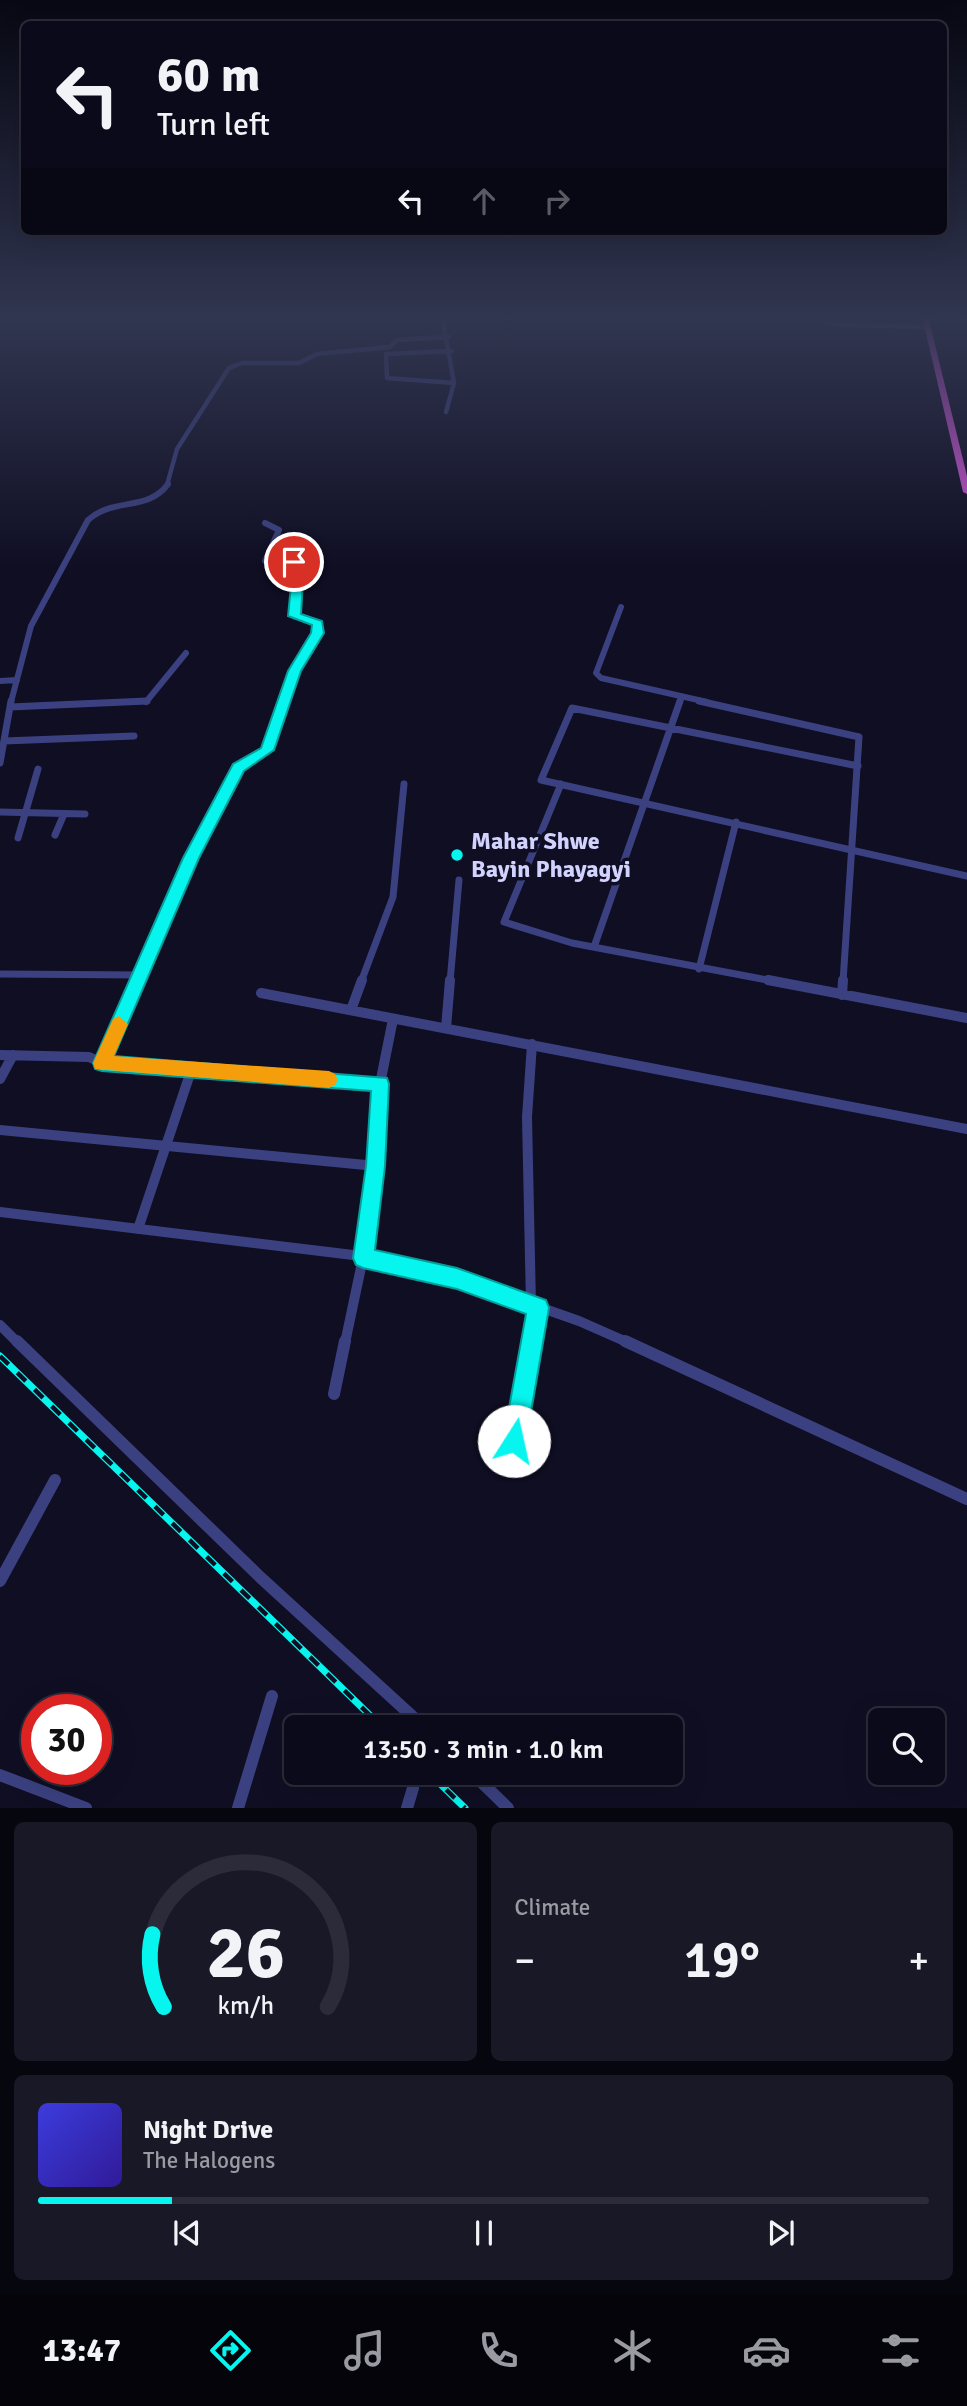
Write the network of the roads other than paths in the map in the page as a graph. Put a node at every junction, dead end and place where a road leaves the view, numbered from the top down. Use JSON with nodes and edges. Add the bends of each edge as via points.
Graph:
{"nodes":[{"id":1,"x":208,"y":400,"type":"edge"},
{"id":2,"x":449,"y":400,"type":"edge"},
{"id":3,"x":945,"y":400,"type":"edge"},
{"id":4,"x":446,"y":412,"type":"dead end"},
{"id":5,"x":967,"y":492,"type":"edge"},
{"id":6,"x":265,"y":523,"type":"dead end"},
{"id":7,"x":621,"y":607,"type":"dead end"},
{"id":8,"x":186,"y":653,"type":"dead end"},
{"id":9,"x":17,"y":680,"type":"junction"},
{"id":10,"x":0,"y":681,"type":"edge"},
{"id":11,"x":681,"y":698,"type":"junction"},
{"id":12,"x":10,"y":707,"type":"junction"},
{"id":13,"x":671,"y":728,"type":"junction"},
{"id":14,"x":134,"y":736,"type":"dead end"},
{"id":15,"x":4,"y":741,"type":"junction"},
{"id":16,"x":0,"y":763,"type":"edge"},
{"id":17,"x":858,"y":766,"type":"junction"},
{"id":18,"x":38,"y":769,"type":"dead end"},
{"id":19,"x":404,"y":784,"type":"dead end"},
{"id":20,"x":561,"y":784,"type":"junction"},
{"id":21,"x":643,"y":801,"type":"junction"},
{"id":22,"x":0,"y":812,"type":"edge"},
{"id":23,"x":27,"y":813,"type":"junction"},
{"id":24,"x":64,"y":814,"type":"junction"},
{"id":25,"x":85,"y":814,"type":"dead end"},
{"id":26,"x":736,"y":822,"type":"junction"},
{"id":27,"x":55,"y":835,"type":"dead end"},
{"id":28,"x":18,"y":838,"type":"dead end"},
{"id":29,"x":853,"y":849,"type":"junction"},
{"id":30,"x":967,"y":876,"type":"edge"},
{"id":31,"x":459,"y":880,"type":"dead end"},
{"id":32,"x":594,"y":947,"type":"junction"},
{"id":33,"x":699,"y":969,"type":"junction"},
{"id":34,"x":0,"y":974,"type":"edge"},
{"id":35,"x":141,"y":975,"type":"junction"},
{"id":36,"x":261,"y":993,"type":"dead end"},
{"id":37,"x":842,"y":995,"type":"junction"},
{"id":38,"x":351,"y":1010,"type":"junction"},
{"id":39,"x":967,"y":1018,"type":"edge"},
{"id":40,"x":393,"y":1019,"type":"junction"},
{"id":41,"x":446,"y":1028,"type":"junction"},
{"id":42,"x":532,"y":1044,"type":"junction"},
{"id":43,"x":0,"y":1055,"type":"edge"},
{"id":44,"x":13,"y":1055,"type":"junction"},
{"id":45,"x":102,"y":1063,"type":"junction"},
{"id":46,"x":192,"y":1068,"type":"junction"},
{"id":47,"x":0,"y":1079,"type":"edge"},
{"id":48,"x":380,"y":1084,"type":"junction"},
{"id":49,"x":967,"y":1129,"type":"edge"},
{"id":50,"x":0,"y":1130,"type":"edge"},
{"id":51,"x":167,"y":1143,"type":"junction"},
{"id":52,"x":376,"y":1166,"type":"junction"},
{"id":53,"x":0,"y":1212,"type":"edge"},
{"id":54,"x":138,"y":1229,"type":"junction"},
{"id":55,"x":363,"y":1258,"type":"junction"},
{"id":56,"x":534,"y":1306,"type":"junction"},
{"id":57,"x":0,"y":1325,"type":"edge"},
{"id":58,"x":334,"y":1394,"type":"dead end"},
{"id":59,"x":514,"y":1441,"type":"dead end"},
{"id":60,"x":55,"y":1480,"type":"dead end"},
{"id":61,"x":967,"y":1499,"type":"edge"},
{"id":62,"x":0,"y":1581,"type":"edge"},
{"id":63,"x":272,"y":1696,"type":"dead end"},
{"id":64,"x":411,"y":1715,"type":"edge"},
{"id":65,"x":0,"y":1775,"type":"edge"},
{"id":66,"x":484,"y":1785,"type":"edge"},
{"id":67,"x":413,"y":1788,"type":"dead end"},
{"id":68,"x":86,"y":1808,"type":"edge"},
{"id":69,"x":238,"y":1808,"type":"edge"},
{"id":70,"x":407,"y":1808,"type":"edge"},
{"id":71,"x":508,"y":1808,"type":"edge"}],
"edges":[{"from":1,"to":9,"type":"street","via":[[177,449],[167,486],[152,499],[100,509],[88,520],[31,626]]},
{"from":2,"to":4,"type":"street"},
{"from":3,"to":5,"type":"highway"},
{"from":6,"to":35,"type":"street","via":[[279,530],[265,561],[299,564],[294,616],[318,623],[317,633],[295,671],[267,750],[238,768],[221,799]]},
{"from":7,"to":11,"type":"street","via":[[596,673]]},
{"from":8,"to":12,"type":"street","via":[[145,703]]},
{"from":9,"to":10,"type":"street"},
{"from":9,"to":12,"type":"street"},
{"from":11,"to":13,"type":"street"},
{"from":11,"to":17,"type":"street","via":[[859,737]]},
{"from":12,"to":15,"type":"street"},
{"from":13,"to":17,"type":"street"},
{"from":13,"to":20,"type":"street","via":[[572,708],[541,780]]},
{"from":13,"to":21,"type":"street"},
{"from":14,"to":15,"type":"street"},
{"from":15,"to":16,"type":"street"},
{"from":17,"to":29,"type":"street"},
{"from":18,"to":23,"type":"street"},
{"from":19,"to":38,"type":"street","via":[[393,897]]},
{"from":20,"to":21,"type":"street"},
{"from":20,"to":32,"type":"street","via":[[504,922]]},
{"from":21,"to":26,"type":"street"},
{"from":21,"to":32,"type":"street"},
{"from":22,"to":23,"type":"street"},
{"from":23,"to":24,"type":"street"},
{"from":23,"to":28,"type":"street"},
{"from":24,"to":25,"type":"street"},
{"from":24,"to":27,"type":"street"},
{"from":26,"to":29,"type":"street"},
{"from":26,"to":33,"type":"street"},
{"from":29,"to":30,"type":"street"},
{"from":29,"to":37,"type":"street"},
{"from":31,"to":41,"type":"street"},
{"from":32,"to":33,"type":"street"},
{"from":33,"to":37,"type":"street"},
{"from":34,"to":35,"type":"street"},
{"from":35,"to":45,"type":"street"},
{"from":36,"to":38,"type":"street"},
{"from":37,"to":39,"type":"street"},
{"from":38,"to":40,"type":"street"},
{"from":40,"to":41,"type":"street"},
{"from":40,"to":48,"type":"street"},
{"from":41,"to":42,"type":"street"},
{"from":42,"to":49,"type":"street"},
{"from":42,"to":56,"type":"street","via":[[527,1117]]},
{"from":43,"to":44,"type":"street"},
{"from":44,"to":45,"type":"street","via":[[89,1057]]},
{"from":44,"to":47,"type":"street"},
{"from":45,"to":46,"type":"street"},
{"from":46,"to":48,"type":"street"},
{"from":46,"to":51,"type":"street"},
{"from":48,"to":52,"type":"street"},
{"from":50,"to":51,"type":"street"},
{"from":51,"to":52,"type":"street"},
{"from":51,"to":54,"type":"street"},
{"from":52,"to":55,"type":"street"},
{"from":53,"to":54,"type":"street"},
{"from":54,"to":55,"type":"street"},
{"from":55,"to":56,"type":"street","via":[[457,1278]]},
{"from":55,"to":58,"type":"street"},
{"from":56,"to":59,"type":"street"},
{"from":56,"to":61,"type":"street","via":[[731,1388]]},
{"from":57,"to":64,"type":"street"},
{"from":60,"to":62,"type":"street"},
{"from":63,"to":69,"type":"street"},
{"from":65,"to":68,"type":"street"},
{"from":66,"to":71,"type":"street"},
{"from":67,"to":70,"type":"street"}]}
